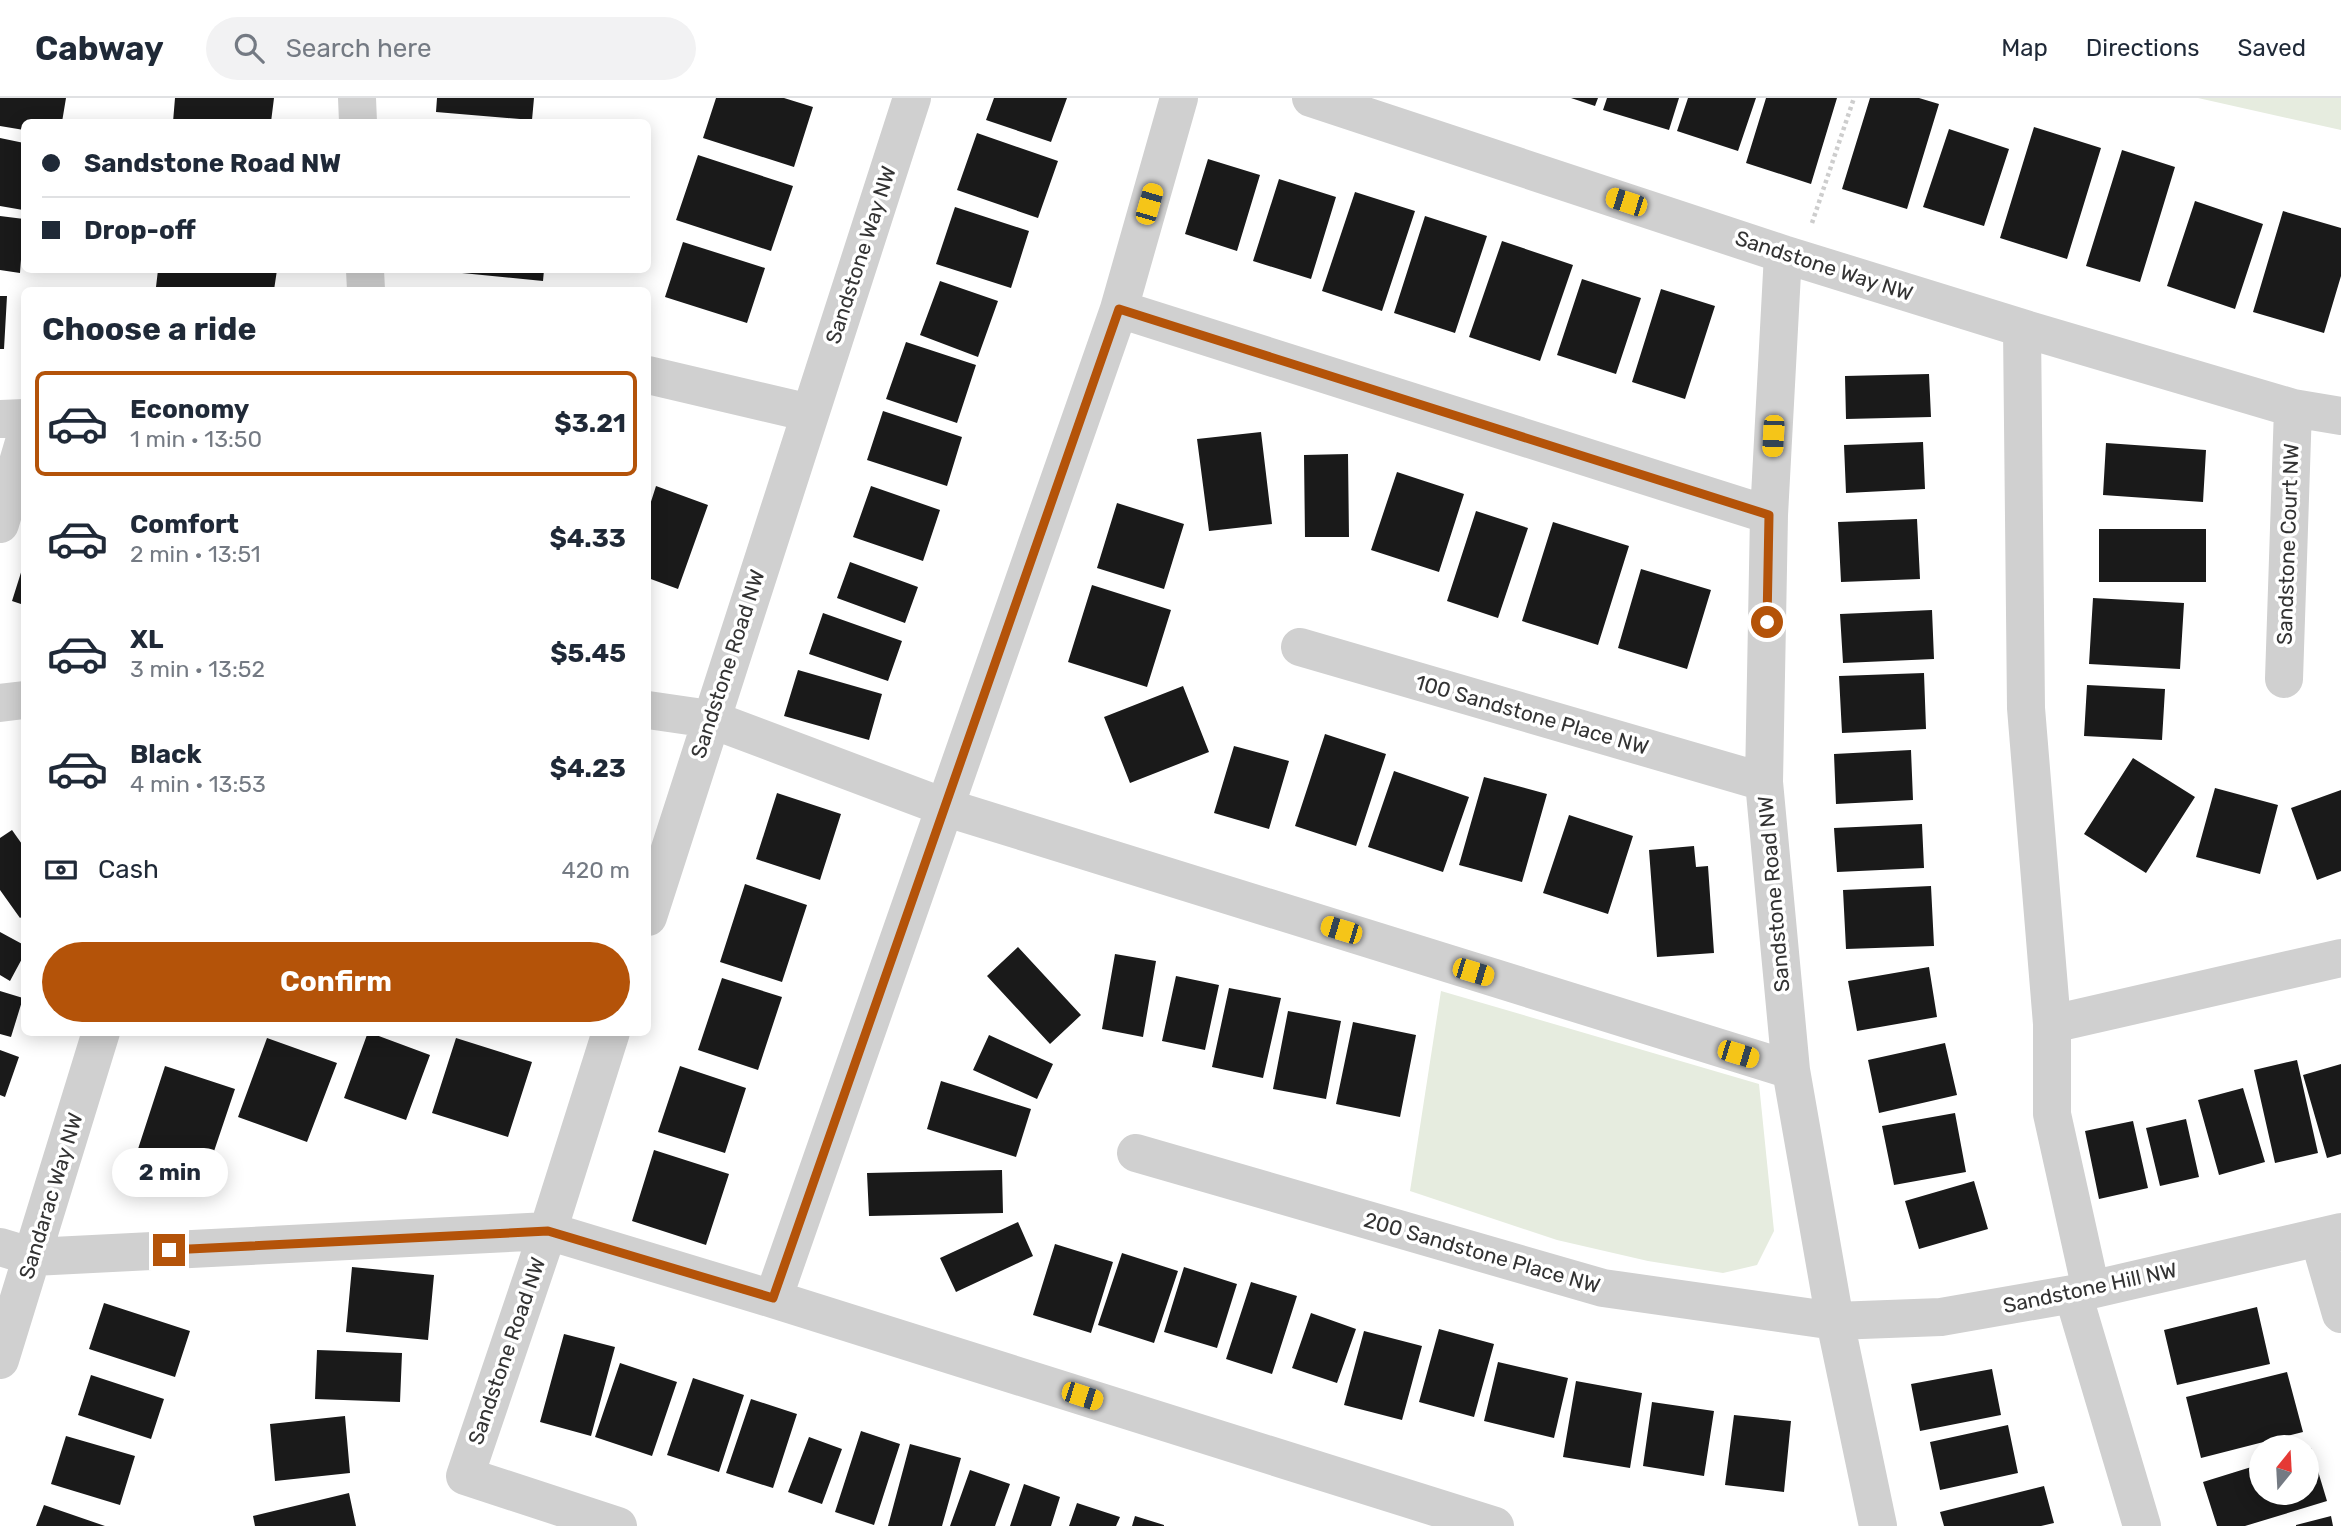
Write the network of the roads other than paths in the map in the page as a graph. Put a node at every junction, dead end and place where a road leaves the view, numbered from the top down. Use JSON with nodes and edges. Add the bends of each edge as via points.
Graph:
{"nodes":[{"id":1,"x":357,"y":98,"type":"edge"},
{"id":2,"x":912,"y":98,"type":"edge"},
{"id":3,"x":1179,"y":98,"type":"edge"},
{"id":4,"x":1311,"y":98,"type":"edge"},
{"id":5,"x":358,"y":119,"type":"edge"},
{"id":6,"x":1783,"y":254,"type":"junction"},
{"id":7,"x":1119,"y":309,"type":"junction"},
{"id":8,"x":2021,"y":328,"type":"junction"},
{"id":9,"x":651,"y":376,"type":"edge"},
{"id":10,"x":2292,"y":408,"type":"junction"},
{"id":11,"x":810,"y":413,"type":"junction"},
{"id":12,"x":2341,"y":416,"type":"edge"},
{"id":13,"x":21,"y":418,"type":"edge"},
{"id":14,"x":0,"y":419,"type":"edge"},
{"id":15,"x":21,"y":452,"type":"edge"},
{"id":16,"x":1769,"y":515,"type":"junction"},
{"id":17,"x":0,"y":524,"type":"edge"},
{"id":18,"x":1300,"y":647,"type":"dead end"},
{"id":19,"x":2284,"y":679,"type":"dead end"},
{"id":20,"x":21,"y":700,"type":"edge"},
{"id":21,"x":0,"y":704,"type":"edge"},
{"id":22,"x":651,"y":710,"type":"edge"},
{"id":23,"x":710,"y":719,"type":"junction"},
{"id":24,"x":1764,"y":782,"type":"junction"},
{"id":25,"x":944,"y":807,"type":"junction"},
{"id":26,"x":651,"y":907,"type":"edge"},
{"id":27,"x":2341,"y":958,"type":"edge"},
{"id":28,"x":2052,"y":1024,"type":"junction"},
{"id":29,"x":99,"y":1036,"type":"edge"},
{"id":30,"x":610,"y":1036,"type":"edge"},
{"id":31,"x":1791,"y":1070,"type":"junction"},
{"id":32,"x":1136,"y":1153,"type":"dead end"},
{"id":33,"x":548,"y":1231,"type":"junction"},
{"id":34,"x":2330,"y":1235,"type":"edge"},
{"id":35,"x":16,"y":1252,"type":"edge"},
{"id":36,"x":2082,"y":1292,"type":"junction"},
{"id":37,"x":773,"y":1298,"type":"junction"},
{"id":38,"x":2341,"y":1314,"type":"edge"},
{"id":39,"x":1835,"y":1321,"type":"junction"},
{"id":40,"x":0,"y":1360,"type":"edge"},
{"id":41,"x":618,"y":1526,"type":"edge"},
{"id":42,"x":1495,"y":1526,"type":"edge"},
{"id":43,"x":1878,"y":1526,"type":"edge"},
{"id":44,"x":2143,"y":1526,"type":"edge"}],
"edges":[{"from":1,"to":5,"type":"street"},
{"from":2,"to":11,"type":"street","name":"Sandstone Way NW"},
{"from":3,"to":7,"type":"street"},
{"from":4,"to":6,"type":"street","name":"Sandstone Way NW"},
{"from":6,"to":8,"type":"street","name":"Sandstone Way NW"},
{"from":6,"to":16,"type":"street","name":"Sandstone Road NW"},
{"from":7,"to":16,"type":"street"},
{"from":7,"to":25,"type":"street"},
{"from":8,"to":10,"type":"street","name":"Sandstone Way NW"},
{"from":8,"to":28,"type":"street","via":[[2026,708]]},
{"from":9,"to":11,"type":"street"},
{"from":10,"to":12,"type":"street","name":"Sandstone Way NW"},
{"from":10,"to":19,"type":"street","name":"Sandstone Court NW"},
{"from":11,"to":23,"type":"street","name":"Sandstone Road NW"},
{"from":13,"to":14,"type":"street"},
{"from":15,"to":17,"type":"street"},
{"from":16,"to":24,"type":"street","name":"Sandstone Road NW"},
{"from":18,"to":24,"type":"street","name":"100 Sandstone Place NW"},
{"from":20,"to":21,"type":"street"},
{"from":22,"to":23,"type":"street"},
{"from":23,"to":25,"type":"street"},
{"from":23,"to":26,"type":"street","name":"Sandstone Road NW"},
{"from":24,"to":31,"type":"street","name":"Sandstone Road NW"},
{"from":25,"to":31,"type":"street"},
{"from":25,"to":37,"type":"street"},
{"from":27,"to":28,"type":"street"},
{"from":28,"to":36,"type":"street","via":[[2052,1114]]},
{"from":29,"to":35,"type":"street","name":"Sandarac Way NW"},
{"from":30,"to":33,"type":"street","name":"Sandstone Road NW"},
{"from":31,"to":39,"type":"street","name":"Sandstone Road NW"},
{"from":32,"to":39,"type":"street","name":"200 Sandstone Place NW","via":[[1603,1288]]},
{"from":33,"to":35,"type":"street"},
{"from":33,"to":37,"type":"street"},
{"from":33,"to":41,"type":"street","name":"Sandstone Road NW","via":[[465,1476]]},
{"from":34,"to":36,"type":"street","name":"Sandstone Hill NW"},
{"from":34,"to":38,"type":"street"},
{"from":35,"to":40,"type":"street","name":"Sandarac Way NW"},
{"from":36,"to":39,"type":"street","name":"Sandstone Hill NW","via":[[1941,1317]]},
{"from":36,"to":44,"type":"street"},
{"from":37,"to":42,"type":"street"},
{"from":39,"to":43,"type":"street","name":"Sandstone Road NW"}]}
